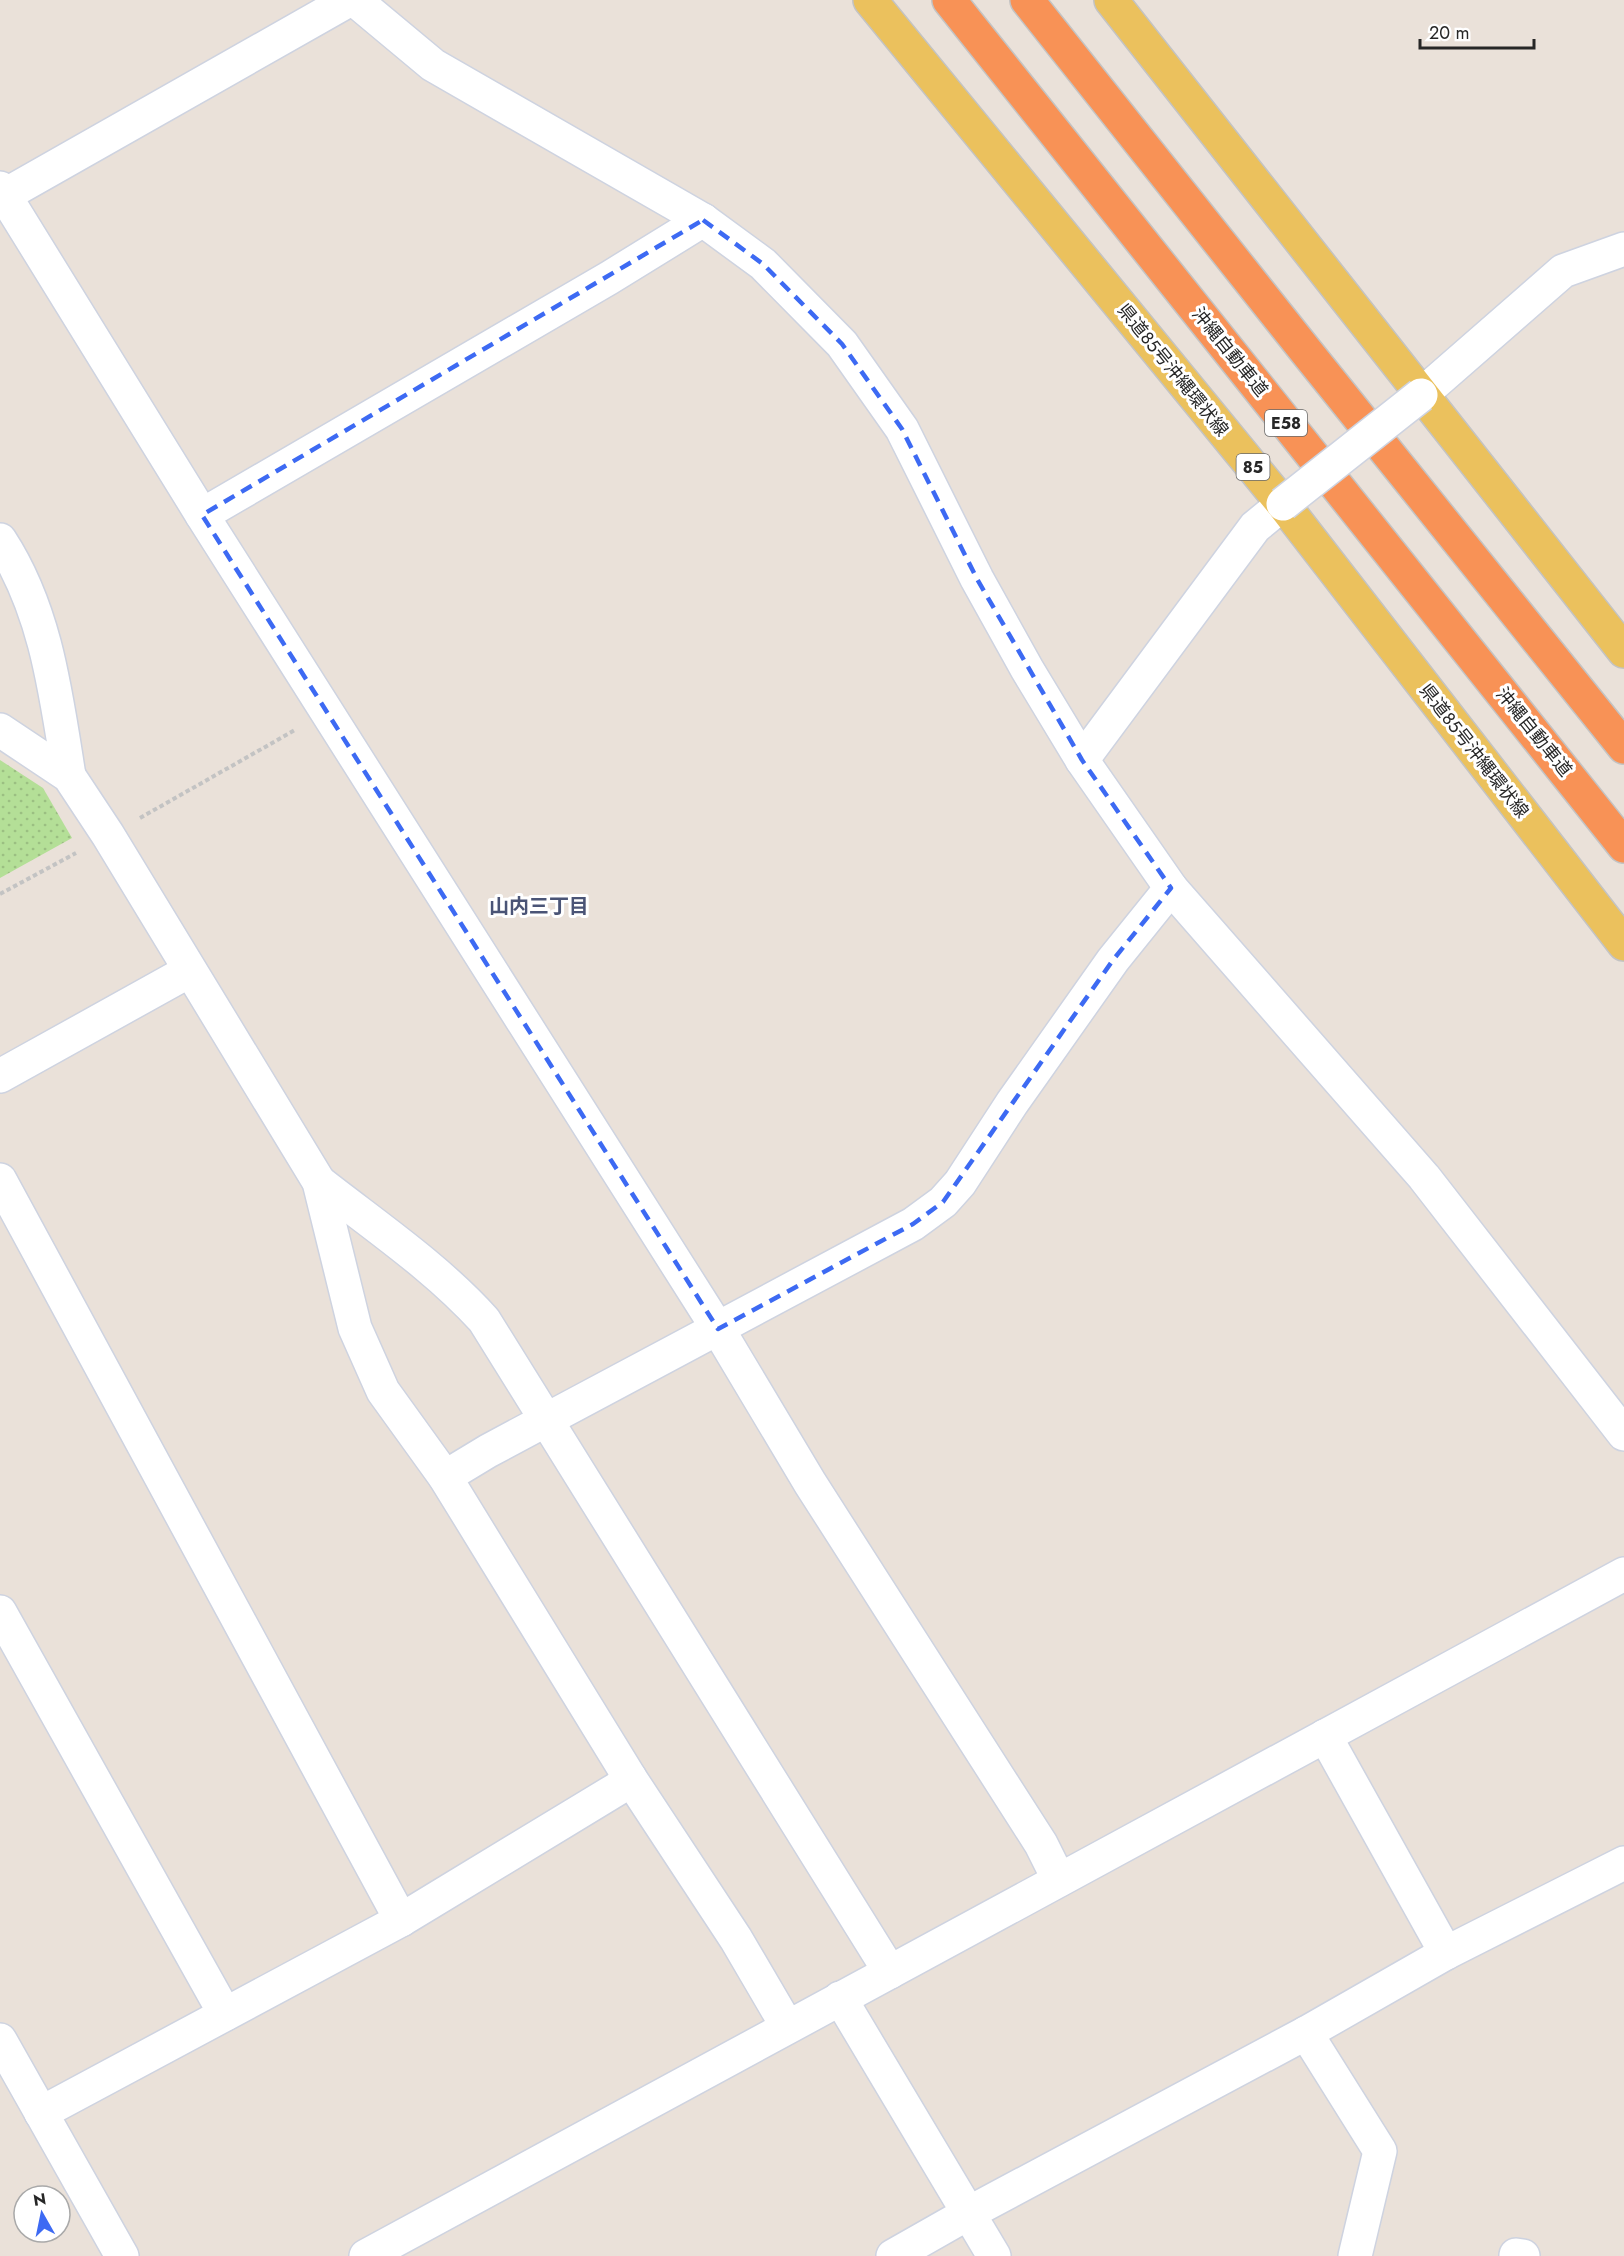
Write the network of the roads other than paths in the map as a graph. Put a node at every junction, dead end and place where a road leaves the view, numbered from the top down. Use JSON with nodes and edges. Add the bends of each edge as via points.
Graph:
{"nodes":[{"id":1,"x":349,"y":0,"type":"edge"},
{"id":2,"x":355,"y":0,"type":"edge"},
{"id":3,"x":870,"y":0,"type":"edge"},
{"id":4,"x":949,"y":0,"type":"edge"},
{"id":5,"x":1027,"y":0,"type":"edge"},
{"id":6,"x":1111,"y":0,"type":"edge"},
{"id":7,"x":1,"y":194,"type":"edge"},
{"id":8,"x":703,"y":220,"type":"junction"},
{"id":9,"x":1624,"y":249,"type":"edge"},
{"id":10,"x":1421,"y":395,"type":"junction"},
{"id":11,"x":1283,"y":504,"type":"junction"},
{"id":12,"x":202,"y":515,"type":"junction"},
{"id":13,"x":0,"y":540,"type":"edge"},
{"id":14,"x":1624,"y":651,"type":"edge"},
{"id":15,"x":0,"y":730,"type":"edge"},
{"id":16,"x":1624,"y":747,"type":"edge"},
{"id":17,"x":1082,"y":760,"type":"junction"},
{"id":18,"x":69,"y":776,"type":"junction"},
{"id":19,"x":1624,"y":846,"type":"edge"},
{"id":20,"x":1171,"y":888,"type":"junction"},
{"id":21,"x":1624,"y":944,"type":"edge"},
{"id":22,"x":189,"y":971,"type":"junction"},
{"id":23,"x":0,"y":1076,"type":"edge"},
{"id":24,"x":0,"y":1180,"type":"edge"},
{"id":25,"x":319,"y":1182,"type":"junction"},
{"id":26,"x":718,"y":1329,"type":"junction"},
{"id":27,"x":546,"y":1420,"type":"junction"},
{"id":28,"x":1624,"y":1434,"type":"edge"},
{"id":29,"x":445,"y":1477,"type":"junction"},
{"id":30,"x":1624,"y":1574,"type":"edge"},
{"id":31,"x":0,"y":1612,"type":"edge"},
{"id":32,"x":1325,"y":1736,"type":"junction"},
{"id":33,"x":630,"y":1778,"type":"junction"},
{"id":34,"x":1624,"y":1863,"type":"edge"},
{"id":35,"x":1059,"y":1880,"type":"junction"},
{"id":36,"x":401,"y":1920,"type":"junction"},
{"id":37,"x":1446,"y":1953,"type":"junction"},
{"id":38,"x":890,"y":1972,"type":"junction"},
{"id":39,"x":840,"y":1998,"type":"junction"},
{"id":40,"x":225,"y":2014,"type":"junction"},
{"id":41,"x":787,"y":2026,"type":"junction"},
{"id":42,"x":1306,"y":2033,"type":"junction"},
{"id":43,"x":0,"y":2040,"type":"edge"},
{"id":44,"x":41,"y":2114,"type":"junction"},
{"id":45,"x":967,"y":2214,"type":"junction"},
{"id":46,"x":122,"y":2256,"type":"edge"},
{"id":47,"x":366,"y":2256,"type":"edge"},
{"id":48,"x":893,"y":2256,"type":"edge"},
{"id":49,"x":994,"y":2256,"type":"edge"},
{"id":50,"x":1354,"y":2256,"type":"edge"}],
"edges":[{"from":1,"to":7,"type":"street"},
{"from":2,"to":8,"type":"street","via":[[433,65]]},
{"from":3,"to":11,"type":"main road","name":"県道85号沖縄環状線","number":"85"},
{"from":4,"to":19,"type":"highway","name":"沖縄自動車道","number":"E58"},
{"from":5,"to":16,"type":"highway"},
{"from":6,"to":10,"type":"main road"},
{"from":7,"to":12,"type":"street"},
{"from":8,"to":12,"type":"street"},
{"from":8,"to":17,"type":"street","via":[[763,264],[842,344],[902,429],[977,579]]},
{"from":9,"to":10,"type":"street","via":[[1563,271]]},
{"from":10,"to":11,"type":"street","bridge":true},
{"from":10,"to":14,"type":"main road"},
{"from":11,"to":17,"type":"street","via":[[1255,527]]},
{"from":11,"to":21,"type":"main road","name":"県道85号沖縄環状線","number":"85"},
{"from":12,"to":26,"type":"street"},
{"from":13,"to":18,"type":"street","via":[[32,600],[44,638]]},
{"from":15,"to":18,"type":"street"},
{"from":17,"to":20,"type":"street"},
{"from":18,"to":22,"type":"street"},
{"from":20,"to":26,"type":"street","via":[[1113,960],[943,1202],[913,1224]]},
{"from":20,"to":28,"type":"street","via":[[1424,1177]]},
{"from":22,"to":23,"type":"street"},
{"from":22,"to":25,"type":"street"},
{"from":24,"to":36,"type":"street"},
{"from":25,"to":27,"type":"street","via":[[465,1299],[484,1320]]},
{"from":25,"to":29,"type":"street","via":[[354,1328],[383,1390]]},
{"from":26,"to":27,"type":"street"},
{"from":26,"to":35,"type":"street","via":[[817,1493],[1041,1844]]},
{"from":27,"to":29,"type":"street"},
{"from":27,"to":38,"type":"street"},
{"from":29,"to":33,"type":"street"},
{"from":30,"to":32,"type":"street"},
{"from":31,"to":40,"type":"street"},
{"from":32,"to":35,"type":"street"},
{"from":32,"to":37,"type":"street"},
{"from":33,"to":36,"type":"street"},
{"from":33,"to":41,"type":"street","via":[[736,1939]]},
{"from":34,"to":37,"type":"street"},
{"from":35,"to":38,"type":"street"},
{"from":36,"to":40,"type":"street"},
{"from":37,"to":42,"type":"street"},
{"from":38,"to":39,"type":"street"},
{"from":39,"to":41,"type":"street"},
{"from":39,"to":45,"type":"street"},
{"from":40,"to":44,"type":"street"},
{"from":41,"to":47,"type":"street"},
{"from":42,"to":45,"type":"street"},
{"from":42,"to":50,"type":"street","via":[[1380,2151]]},
{"from":43,"to":44,"type":"street"},
{"from":44,"to":46,"type":"street"},
{"from":45,"to":48,"type":"street"},
{"from":45,"to":49,"type":"street"}]}
